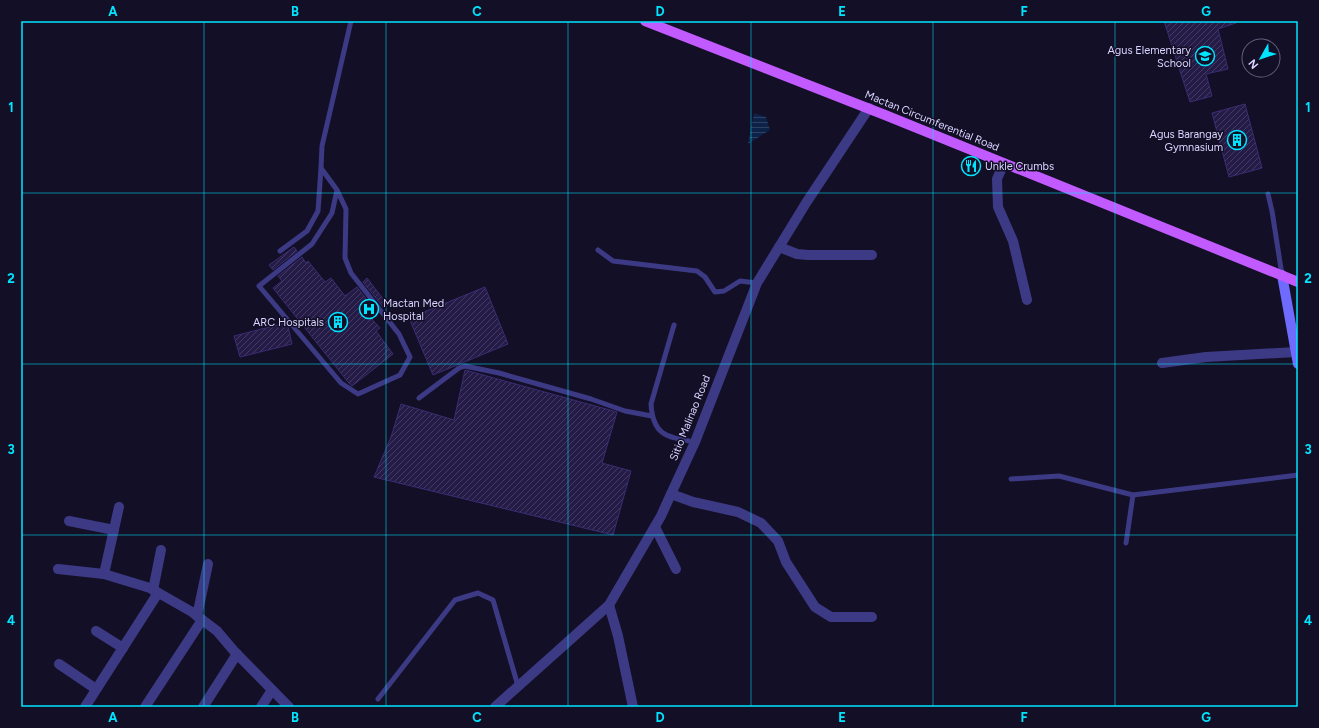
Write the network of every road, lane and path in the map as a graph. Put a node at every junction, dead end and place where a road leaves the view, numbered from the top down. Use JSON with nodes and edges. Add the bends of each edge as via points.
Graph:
{"nodes":[{"id":1,"x":351,"y":21,"type":"edge"},
{"id":2,"x":645,"y":21,"type":"edge"},
{"id":3,"x":869,"y":108,"type":"junction"},
{"id":4,"x":1004,"y":163,"type":"junction"},
{"id":5,"x":321,"y":168,"type":"junction"},
{"id":6,"x":337,"y":190,"type":"junction"},
{"id":7,"x":1268,"y":194,"type":"dead end"},
{"id":8,"x":779,"y":248,"type":"junction"},
{"id":9,"x":598,"y":250,"type":"dead end"},
{"id":10,"x":280,"y":251,"type":"dead end"},
{"id":11,"x":872,"y":255,"type":"dead end"},
{"id":12,"x":1282,"y":275,"type":"junction"},
{"id":13,"x":1298,"y":282,"type":"edge"},
{"id":14,"x":757,"y":283,"type":"junction"},
{"id":15,"x":1027,"y":300,"type":"dead end"},
{"id":16,"x":674,"y":325,"type":"dead end"},
{"id":17,"x":1296,"y":352,"type":"junction"},
{"id":18,"x":1162,"y":363,"type":"dead end"},
{"id":19,"x":1298,"y":364,"type":"edge"},
{"id":20,"x":419,"y":398,"type":"dead end"},
{"id":21,"x":652,"y":416,"type":"junction"},
{"id":22,"x":695,"y":442,"type":"junction"},
{"id":23,"x":1298,"y":475,"type":"edge"},
{"id":24,"x":1010,"y":479,"type":"dead end"},
{"id":25,"x":671,"y":494,"type":"junction"},
{"id":26,"x":1133,"y":495,"type":"junction"},
{"id":27,"x":119,"y":507,"type":"dead end"},
{"id":28,"x":69,"y":521,"type":"dead end"},
{"id":29,"x":655,"y":527,"type":"junction"},
{"id":30,"x":114,"y":530,"type":"junction"},
{"id":31,"x":1126,"y":543,"type":"dead end"},
{"id":32,"x":161,"y":550,"type":"dead end"},
{"id":33,"x":208,"y":564,"type":"dead end"},
{"id":34,"x":58,"y":569,"type":"dead end"},
{"id":35,"x":676,"y":569,"type":"dead end"},
{"id":36,"x":104,"y":574,"type":"junction"},
{"id":37,"x":156,"y":592,"type":"junction"},
{"id":38,"x":609,"y":605,"type":"junction"},
{"id":39,"x":872,"y":617,"type":"dead end"},
{"id":40,"x":200,"y":618,"type":"junction"},
{"id":41,"x":96,"y":631,"type":"dead end"},
{"id":42,"x":123,"y":648,"type":"junction"},
{"id":43,"x":237,"y":654,"type":"junction"},
{"id":44,"x":58,"y":664,"type":"dead end"},
{"id":45,"x":518,"y":686,"type":"junction"},
{"id":46,"x":96,"y":689,"type":"junction"},
{"id":47,"x":272,"y":690,"type":"junction"},
{"id":48,"x":378,"y":699,"type":"dead end"},
{"id":49,"x":85,"y":707,"type":"edge"},
{"id":50,"x":145,"y":707,"type":"edge"},
{"id":51,"x":202,"y":707,"type":"edge"},
{"id":52,"x":261,"y":707,"type":"edge"},
{"id":53,"x":289,"y":707,"type":"edge"},
{"id":54,"x":495,"y":707,"type":"edge"},
{"id":55,"x":633,"y":707,"type":"edge"}],
"edges":[{"from":1,"to":5,"type":"lane","via":[[322,146]]},
{"from":2,"to":3,"type":"main road","name":"Mactan Circumferential Road"},
{"from":3,"to":4,"type":"main road","name":"Mactan Circumferential Road"},
{"from":3,"to":8,"type":"street","name":"Sitio Malinao Road"},
{"from":4,"to":12,"type":"main road","name":"Mactan Circumferential Road"},
{"from":4,"to":15,"type":"street","via":[[997,179],[998,207],[1013,241]]},
{"from":5,"to":6,"type":"lane"},
{"from":5,"to":10,"type":"lane","via":[[318,211],[306,231]]},
{"from":6,"to":6,"type":"lane","via":[[346,209],[345,258],[351,273],[398,334],[410,356],[400,375],[358,394],[341,383],[259,286],[312,244],[332,213]]},
{"from":7,"to":12,"type":"lane"},
{"from":8,"to":11,"type":"street","via":[[808,255]]},
{"from":8,"to":14,"type":"street","name":"Sitio Malinao Road"},
{"from":9,"to":14,"type":"lane","via":[[613,260],[697,271],[705,277],[715,292],[724,291],[740,281]]},
{"from":12,"to":13,"type":"main road","name":"Mactan Circumferential Road"},
{"from":12,"to":17,"type":"street"},
{"from":14,"to":22,"type":"street","name":"Sitio Malinao Road"},
{"from":16,"to":21,"type":"lane","via":[[651,404]]},
{"from":17,"to":18,"type":"street","via":[[1206,357]]},
{"from":17,"to":19,"type":"street"},
{"from":20,"to":21,"type":"lane","via":[[465,366],[499,373],[625,411]]},
{"from":21,"to":22,"type":"lane","via":[[662,434]]},
{"from":22,"to":25,"type":"street","name":"Sitio Malinao Road"},
{"from":23,"to":26,"type":"lane"},
{"from":24,"to":26,"type":"lane","via":[[1059,476]]},
{"from":25,"to":29,"type":"street","name":"Sitio Malinao Road"},
{"from":25,"to":39,"type":"street","via":[[693,502],[738,512],[761,523],[778,541],[786,562],[816,606],[831,617]]},
{"from":26,"to":31,"type":"lane"},
{"from":27,"to":30,"type":"street"},
{"from":28,"to":30,"type":"street"},
{"from":29,"to":35,"type":"street"},
{"from":29,"to":38,"type":"street","name":"Sitio Malinao Road"},
{"from":30,"to":36,"type":"street"},
{"from":32,"to":37,"type":"street"},
{"from":33,"to":40,"type":"street"},
{"from":34,"to":36,"type":"street"},
{"from":36,"to":37,"type":"street"},
{"from":37,"to":40,"type":"street"},
{"from":37,"to":42,"type":"street"},
{"from":38,"to":45,"type":"street","name":"Sitio Malinao Road"},
{"from":38,"to":55,"type":"street"},
{"from":40,"to":43,"type":"street","via":[[217,631]]},
{"from":40,"to":50,"type":"street"},
{"from":41,"to":42,"type":"street"},
{"from":42,"to":46,"type":"street"},
{"from":43,"to":47,"type":"street"},
{"from":43,"to":51,"type":"street"},
{"from":44,"to":46,"type":"street"},
{"from":45,"to":48,"type":"lane","via":[[493,600],[478,593],[455,600]]},
{"from":45,"to":54,"type":"street","name":"Sitio Malinao Road"},
{"from":46,"to":49,"type":"street"},
{"from":47,"to":52,"type":"street"},
{"from":47,"to":53,"type":"street"}]}
